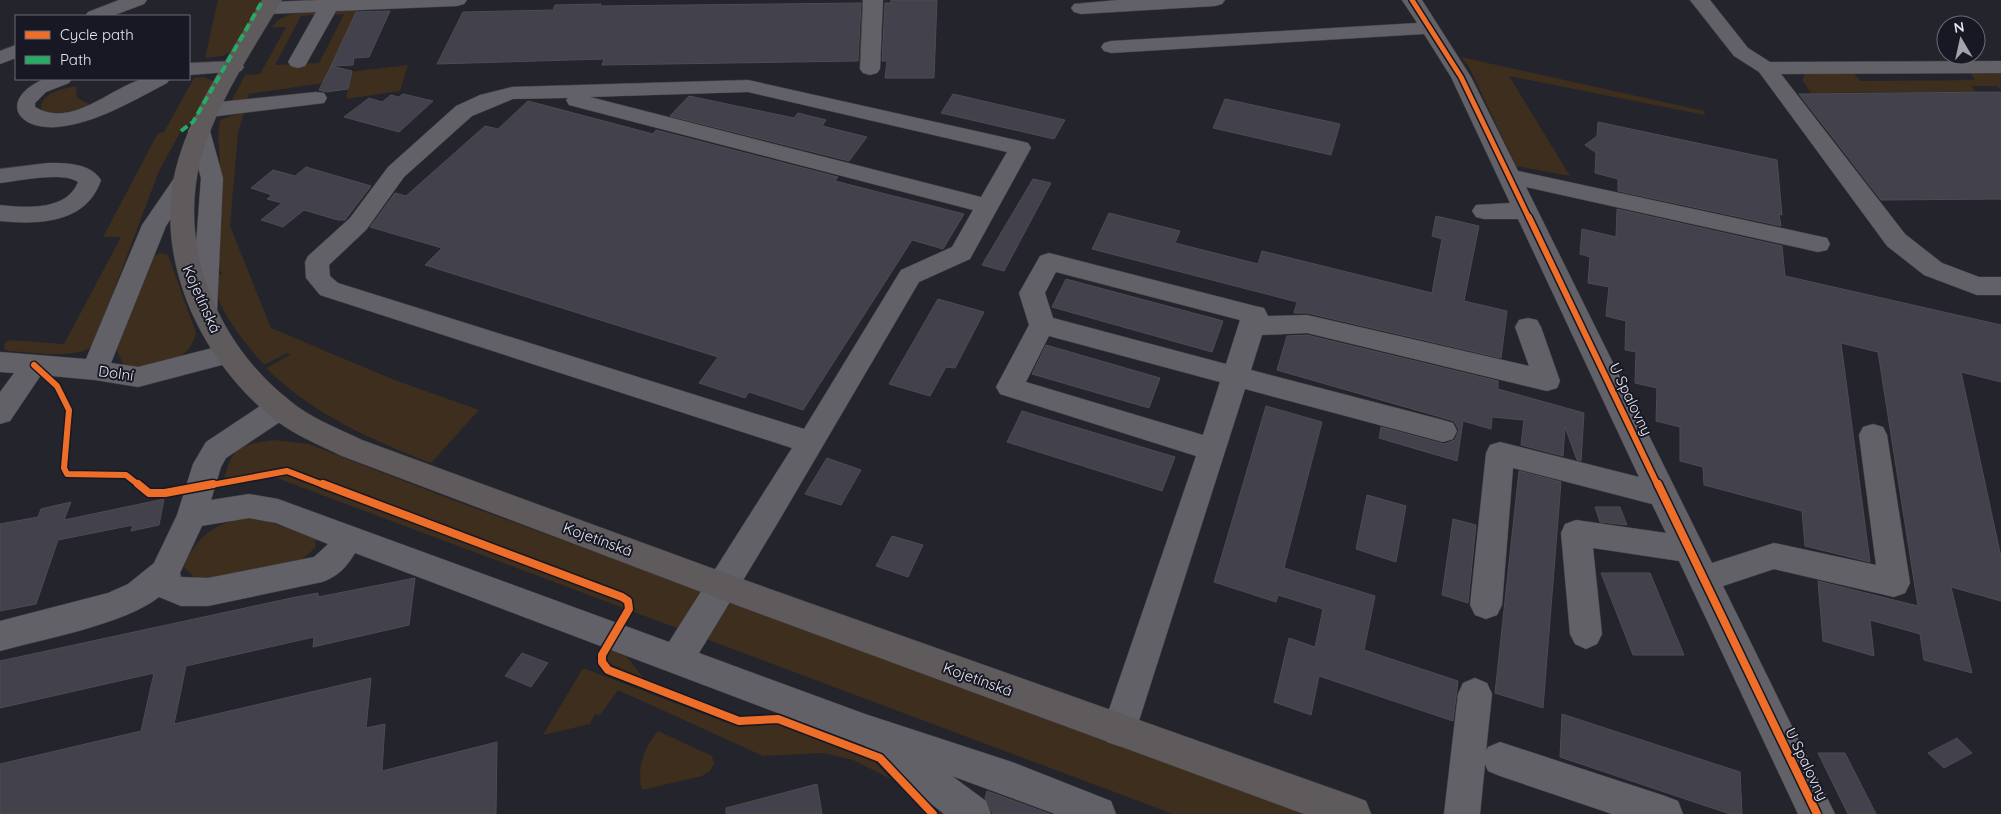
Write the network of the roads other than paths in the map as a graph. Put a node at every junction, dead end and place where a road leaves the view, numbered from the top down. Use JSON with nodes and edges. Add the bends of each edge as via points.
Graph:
{"nodes":[{"id":1,"x":134,"y":0,"type":"edge"},
{"id":2,"x":457,"y":0,"type":"edge"},
{"id":3,"x":874,"y":0,"type":"edge"},
{"id":4,"x":1215,"y":0,"type":"edge"},
{"id":5,"x":1412,"y":0,"type":"edge"},
{"id":6,"x":1700,"y":0,"type":"edge"},
{"id":7,"x":330,"y":3,"type":"edge"},
{"id":8,"x":270,"y":4,"type":"edge"},
{"id":9,"x":1081,"y":8,"type":"dead end"},
{"id":10,"x":97,"y":15,"type":"edge"},
{"id":11,"x":1431,"y":28,"type":"junction"},
{"id":12,"x":1111,"y":47,"type":"dead end"},
{"id":13,"x":15,"y":51,"type":"edge"},
{"id":14,"x":0,"y":58,"type":"edge"},
{"id":15,"x":298,"y":62,"type":"dead end"},
{"id":16,"x":234,"y":67,"type":"junction"},
{"id":17,"x":2001,"y":67,"type":"edge"},
{"id":18,"x":1766,"y":68,"type":"junction"},
{"id":19,"x":190,"y":69,"type":"edge"},
{"id":20,"x":870,"y":69,"type":"dead end"},
{"id":21,"x":60,"y":80,"type":"edge"},
{"id":22,"x":158,"y":80,"type":"edge"},
{"id":23,"x":547,"y":92,"type":"junction"},
{"id":24,"x":316,"y":98,"type":"dead end"},
{"id":25,"x":210,"y":110,"type":"junction"},
{"id":26,"x":199,"y":131,"type":"junction"},
{"id":27,"x":0,"y":176,"type":"edge"},
{"id":28,"x":1509,"y":176,"type":"junction"},
{"id":29,"x":185,"y":179,"type":"junction"},
{"id":30,"x":987,"y":206,"type":"junction"},
{"id":31,"x":1526,"y":211,"type":"junction"},
{"id":32,"x":1484,"y":212,"type":"dead end"},
{"id":33,"x":0,"y":213,"type":"edge"},
{"id":34,"x":1818,"y":244,"type":"dead end"},
{"id":35,"x":2001,"y":286,"type":"edge"},
{"id":36,"x":204,"y":311,"type":"junction"},
{"id":37,"x":1042,"y":325,"type":"junction"},
{"id":38,"x":1252,"y":326,"type":"junction"},
{"id":39,"x":1528,"y":327,"type":"dead end"},
{"id":40,"x":228,"y":354,"type":"junction"},
{"id":41,"x":0,"y":362,"type":"edge"},
{"id":42,"x":34,"y":365,"type":"junction"},
{"id":43,"x":95,"y":370,"type":"junction"},
{"id":44,"x":1235,"y":377,"type":"junction"},
{"id":45,"x":279,"y":408,"type":"junction"},
{"id":46,"x":0,"y":413,"type":"edge"},
{"id":47,"x":1442,"y":431,"type":"dead end"},
{"id":48,"x":1873,"y":435,"type":"dead end"},
{"id":49,"x":810,"y":442,"type":"junction"},
{"id":50,"x":1212,"y":449,"type":"junction"},
{"id":51,"x":1664,"y":495,"type":"junction"},
{"id":52,"x":192,"y":516,"type":"junction"},
{"id":53,"x":344,"y":537,"type":"junction"},
{"id":54,"x":1690,"y":549,"type":"junction"},
{"id":55,"x":165,"y":573,"type":"junction"},
{"id":56,"x":1704,"y":578,"type":"junction"},
{"id":57,"x":724,"y":586,"type":"junction"},
{"id":58,"x":1486,"y":605,"type":"dead end"},
{"id":59,"x":1586,"y":634,"type":"dead end"},
{"id":60,"x":0,"y":636,"type":"edge"},
{"id":61,"x":676,"y":660,"type":"junction"},
{"id":62,"x":1474,"y":694,"type":"dead end"},
{"id":63,"x":865,"y":730,"type":"junction"},
{"id":64,"x":1119,"y":730,"type":"junction"},
{"id":65,"x":1500,"y":759,"type":"dead end"},
{"id":66,"x":973,"y":814,"type":"edge"},
{"id":67,"x":1098,"y":814,"type":"edge"},
{"id":68,"x":1353,"y":814,"type":"edge"},
{"id":69,"x":1462,"y":814,"type":"edge"},
{"id":70,"x":1665,"y":814,"type":"edge"},
{"id":71,"x":1817,"y":814,"type":"edge"}],
"edges":[{"from":1,"to":10,"type":"street"},
{"from":2,"to":7,"type":"street"},
{"from":3,"to":20,"type":"street"},
{"from":4,"to":9,"type":"street"},
{"from":5,"to":11,"type":"street","name":"U Spalovny"},
{"from":6,"to":18,"type":"street","via":[[1741,52]]},
{"from":7,"to":8,"type":"street"},
{"from":7,"to":15,"type":"street"},
{"from":8,"to":16,"type":"main road","name":"Kojetínská"},
{"from":11,"to":12,"type":"street"},
{"from":11,"to":28,"type":"street","name":"U Spalovny","via":[[1461,77]]},
{"from":13,"to":14,"type":"street"},
{"from":16,"to":19,"type":"street"},
{"from":16,"to":25,"type":"main road","name":"Kojetínská"},
{"from":17,"to":18,"type":"street"},
{"from":18,"to":35,"type":"street","via":[[1896,240],[1933,269],[1977,286]]},
{"from":21,"to":22,"type":"street","via":[[33,92],[24,101],[24,110],[43,119],[79,116]]},
{"from":23,"to":30,"type":"street"},
{"from":23,"to":30,"type":"street","via":[[748,86],[1020,148]]},
{"from":23,"to":49,"type":"street","via":[[512,93],[464,112],[396,172],[358,224],[318,262],[317,278],[330,289]]},
{"from":24,"to":25,"type":"street"},
{"from":25,"to":26,"type":"main road","name":"Kojetínská"},
{"from":26,"to":29,"type":"main road","name":"Kojetínská"},
{"from":26,"to":36,"type":"street","via":[[212,178]]},
{"from":27,"to":33,"type":"street","via":[[62,170],[82,174],[90,180],[82,196],[67,207],[43,214]]},
{"from":28,"to":31,"type":"street","name":"U Spalovny"},
{"from":28,"to":34,"type":"street"},
{"from":29,"to":36,"type":"main road","name":"Kojetínská","via":[[182,211],[184,257]]},
{"from":29,"to":43,"type":"street","via":[[154,225]]},
{"from":30,"to":49,"type":"street","via":[[961,253],[910,276]]},
{"from":31,"to":32,"type":"street"},
{"from":31,"to":51,"type":"street","name":"U Spalovny"},
{"from":36,"to":40,"type":"main road","name":"Kojetínská"},
{"from":37,"to":38,"type":"street","via":[[1032,293],[1049,262],[1255,315]]},
{"from":37,"to":44,"type":"street"},
{"from":37,"to":50,"type":"street","via":[[1010,387]]},
{"from":38,"to":39,"type":"street","via":[[1307,324],[1547,381]]},
{"from":38,"to":44,"type":"street"},
{"from":40,"to":43,"type":"street","name":"Dolní","via":[[138,377]]},
{"from":40,"to":45,"type":"main road","name":"Kojetínská"},
{"from":41,"to":42,"type":"street","name":"Dolní"},
{"from":42,"to":43,"type":"street","name":"Dolní"},
{"from":42,"to":46,"type":"street"},
{"from":44,"to":47,"type":"street"},
{"from":44,"to":50,"type":"street"},
{"from":45,"to":52,"type":"street","via":[[216,450],[207,464]]},
{"from":45,"to":57,"type":"main road","name":"Kojetínská","via":[[352,448]]},
{"from":48,"to":56,"type":"street","via":[[1894,583],[1774,556]]},
{"from":49,"to":57,"type":"street"},
{"from":50,"to":64,"type":"street"},
{"from":51,"to":54,"type":"street","name":"U Spalovny"},
{"from":51,"to":58,"type":"street","via":[[1500,453]]},
{"from":52,"to":53,"type":"street","via":[[249,506],[278,512]]},
{"from":52,"to":55,"type":"street"},
{"from":53,"to":55,"type":"street","via":[[341,550],[325,567],[237,587],[181,592],[166,585]]},
{"from":53,"to":61,"type":"street"},
{"from":54,"to":56,"type":"street","name":"U Spalovny"},
{"from":54,"to":59,"type":"street","via":[[1576,533]]},
{"from":55,"to":60,"type":"street","via":[[139,594],[112,606]]},
{"from":56,"to":71,"type":"street","name":"U Spalovny"},
{"from":57,"to":61,"type":"street"},
{"from":57,"to":64,"type":"main road","name":"Kojetínská"},
{"from":61,"to":63,"type":"street"},
{"from":62,"to":69,"type":"street"},
{"from":63,"to":66,"type":"street"},
{"from":63,"to":67,"type":"street","via":[[1012,779]]},
{"from":64,"to":68,"type":"main road","name":"Kojetínská"},
{"from":65,"to":70,"type":"street"}]}
